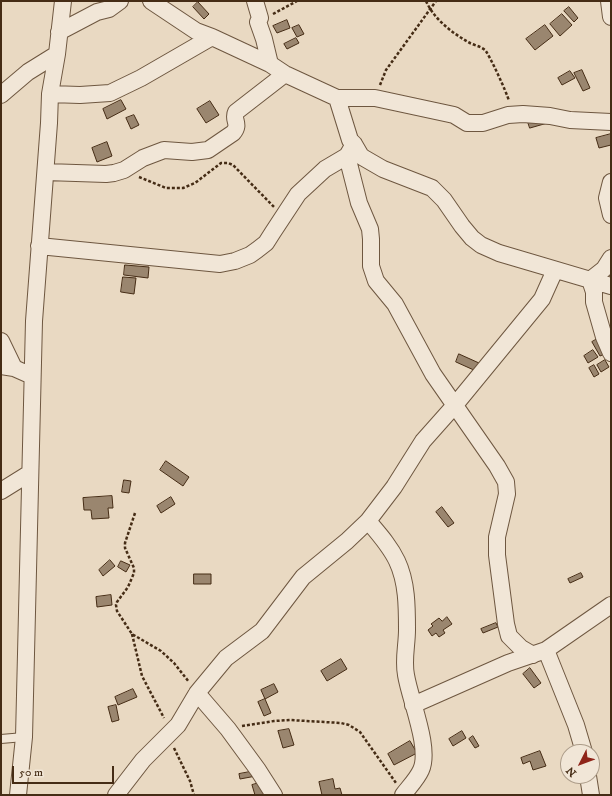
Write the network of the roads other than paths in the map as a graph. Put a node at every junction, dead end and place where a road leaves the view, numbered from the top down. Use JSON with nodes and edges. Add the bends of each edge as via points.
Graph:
{"nodes":[{"id":1,"x":62,"y":1,"type":"edge"},
{"id":2,"x":120,"y":1,"type":"edge"},
{"id":3,"x":151,"y":1,"type":"edge"},
{"id":4,"x":255,"y":1,"type":"edge"},
{"id":5,"x":609,"y":1,"type":"edge"},
{"id":6,"x":99,"y":7,"type":"edge"},
{"id":7,"x":611,"y":17,"type":"edge"},
{"id":8,"x":59,"y":32,"type":"junction"},
{"id":9,"x":212,"y":36,"type":"junction"},
{"id":10,"x":57,"y":54,"type":"junction"},
{"id":11,"x":270,"y":64,"type":"junction"},
{"id":12,"x":285,"y":74,"type":"junction"},
{"id":13,"x":50,"y":94,"type":"junction"},
{"id":14,"x":1,"y":95,"type":"edge"},
{"id":15,"x":337,"y":98,"type":"junction"},
{"id":16,"x":611,"y":122,"type":"edge"},
{"id":17,"x":350,"y":150,"type":"junction"},
{"id":18,"x":46,"y":172,"type":"junction"},
{"id":19,"x":611,"y":182,"type":"edge"},
{"id":20,"x":611,"y":215,"type":"edge"},
{"id":21,"x":40,"y":246,"type":"junction"},
{"id":22,"x":611,"y":258,"type":"edge"},
{"id":23,"x":554,"y":270,"type":"junction"},
{"id":24,"x":590,"y":280,"type":"junction"},
{"id":25,"x":611,"y":286,"type":"edge"},
{"id":26,"x":1,"y":341,"type":"edge"},
{"id":27,"x":611,"y":353,"type":"edge"},
{"id":28,"x":8,"y":367,"type":"edge"},
{"id":29,"x":32,"y":376,"type":"junction"},
{"id":30,"x":455,"y":405,"type":"junction"},
{"id":31,"x":30,"y":474,"type":"junction"},
{"id":32,"x":1,"y":491,"type":"edge"},
{"id":33,"x":368,"y":521,"type":"junction"},
{"id":34,"x":611,"y":605,"type":"edge"},
{"id":35,"x":509,"y":636,"type":"junction"},
{"id":36,"x":539,"y":653,"type":"junction"},
{"id":37,"x":508,"y":663,"type":"junction"},
{"id":38,"x":198,"y":693,"type":"junction"},
{"id":39,"x":413,"y":706,"type":"junction"},
{"id":40,"x":24,"y":737,"type":"junction"},
{"id":41,"x":1,"y":739,"type":"edge"},
{"id":42,"x":582,"y":744,"type":"edge"},
{"id":43,"x":589,"y":784,"type":"edge"},
{"id":44,"x":404,"y":794,"type":"edge"},
{"id":45,"x":18,"y":795,"type":"edge"},
{"id":46,"x":116,"y":795,"type":"edge"},
{"id":47,"x":274,"y":795,"type":"edge"},
{"id":48,"x":591,"y":795,"type":"edge"}],
"edges":[{"from":1,"to":8,"type":"street"},
{"from":2,"to":6,"type":"street","via":[[109,9]]},
{"from":3,"to":9,"type":"street","via":[[196,31]]},
{"from":4,"to":11,"type":"street"},
{"from":5,"to":7,"type":"street"},
{"from":6,"to":8,"type":"street"},
{"from":8,"to":10,"type":"street"},
{"from":9,"to":11,"type":"street"},
{"from":9,"to":13,"type":"street","via":[[141,78],[110,93]]},
{"from":10,"to":13,"type":"street"},
{"from":10,"to":14,"type":"street","via":[[28,72]]},
{"from":11,"to":12,"type":"street"},
{"from":12,"to":15,"type":"street"},
{"from":12,"to":18,"type":"street","via":[[236,112],[236,129],[208,150],[164,150],[143,158],[120,172],[106,174]]},
{"from":13,"to":18,"type":"street"},
{"from":15,"to":16,"type":"street","via":[[375,98],[454,114],[467,123],[483,123],[512,115],[536,114],[570,120]]},
{"from":15,"to":17,"type":"street","via":[[350,140]]},
{"from":17,"to":21,"type":"street","via":[[298,194],[266,243],[250,255],[235,261],[220,264]]},
{"from":17,"to":23,"type":"street","via":[[383,169],[432,188],[472,238],[481,245]]},
{"from":17,"to":30,"type":"street","via":[[359,203],[370,229],[371,266],[376,282],[395,304],[433,374]]},
{"from":18,"to":21,"type":"street"},
{"from":19,"to":20,"type":"street","via":[[607,198]]},
{"from":21,"to":29,"type":"street"},
{"from":22,"to":24,"type":"street","via":[[604,269]]},
{"from":23,"to":24,"type":"street"},
{"from":23,"to":30,"type":"street","via":[[542,299]]},
{"from":24,"to":25,"type":"street"},
{"from":24,"to":27,"type":"street","via":[[604,337]]},
{"from":26,"to":28,"type":"street"},
{"from":28,"to":29,"type":"street"},
{"from":29,"to":31,"type":"street"},
{"from":30,"to":33,"type":"street","via":[[423,441],[394,488]]},
{"from":30,"to":35,"type":"street","via":[[506,482],[507,494],[497,537],[497,555]]},
{"from":31,"to":32,"type":"street"},
{"from":31,"to":40,"type":"street"},
{"from":33,"to":38,"type":"street","via":[[303,577],[262,631],[226,658]]},
{"from":33,"to":39,"type":"street","via":[[387,544],[403,578],[406,597],[406,675]]},
{"from":34,"to":36,"type":"street"},
{"from":35,"to":36,"type":"street","via":[[521,648]]},
{"from":35,"to":37,"type":"street"},
{"from":36,"to":37,"type":"street"},
{"from":36,"to":42,"type":"street","via":[[576,725]]},
{"from":37,"to":39,"type":"street"},
{"from":38,"to":46,"type":"street","via":[[170,734],[143,760]]},
{"from":38,"to":47,"type":"street","via":[[228,729]]},
{"from":39,"to":44,"type":"street","via":[[422,738],[424,759],[419,774]]},
{"from":40,"to":41,"type":"lane"},
{"from":40,"to":45,"type":"street"},
{"from":43,"to":48,"type":"street"}]}
